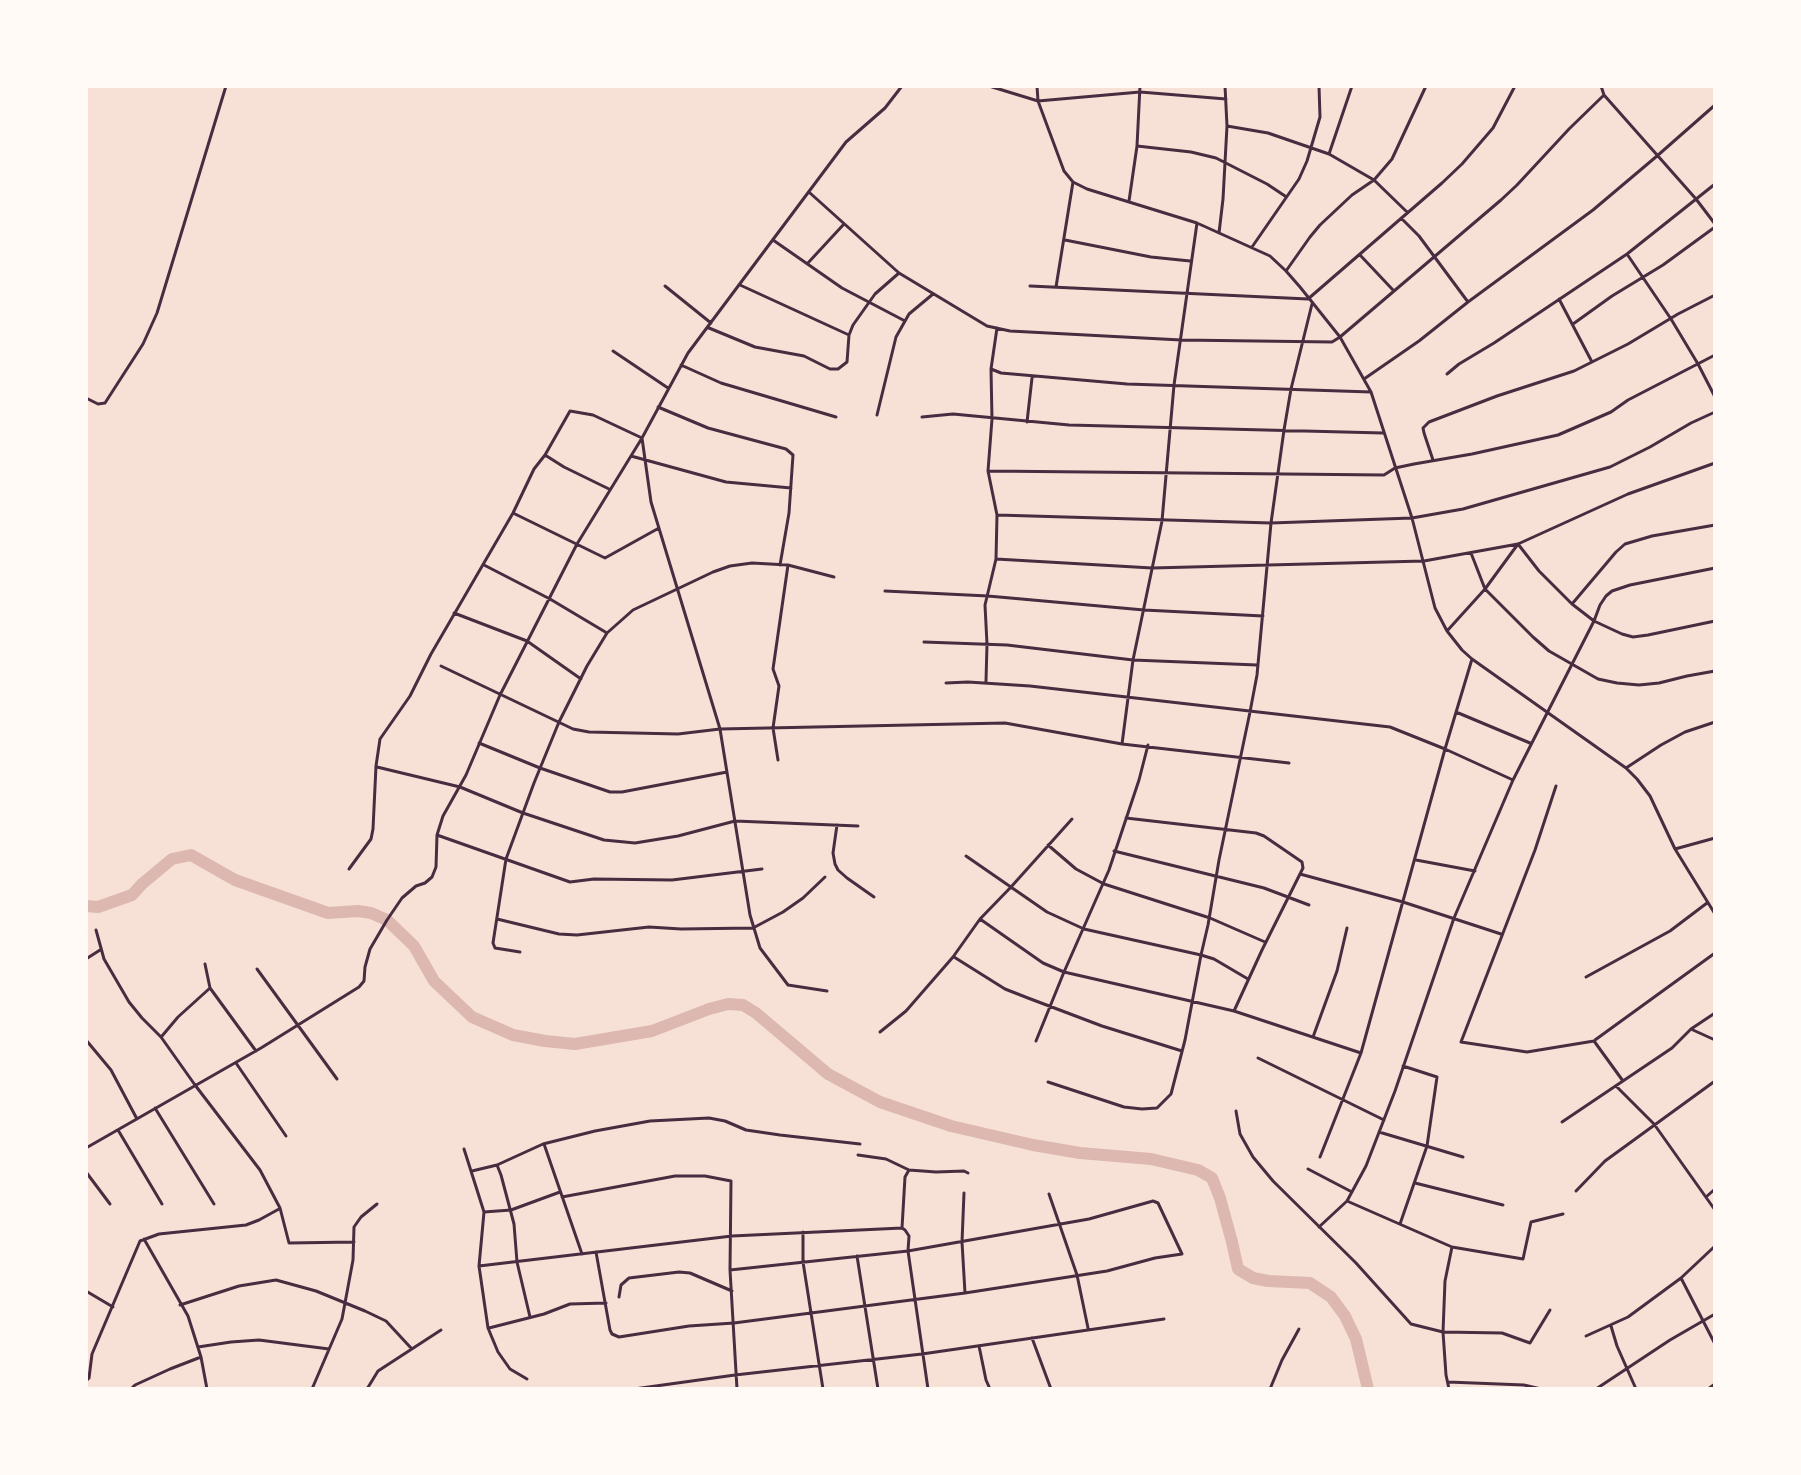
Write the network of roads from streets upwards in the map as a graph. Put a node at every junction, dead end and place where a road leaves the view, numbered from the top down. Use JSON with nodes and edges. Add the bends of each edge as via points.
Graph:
{"nodes":[{"id":1,"x":226,"y":86,"type":"edge"},
{"id":2,"x":902,"y":86,"type":"edge"},
{"id":3,"x":989,"y":86,"type":"edge"},
{"id":4,"x":1037,"y":86,"type":"edge"},
{"id":5,"x":1225,"y":86,"type":"edge"},
{"id":6,"x":1319,"y":86,"type":"edge"},
{"id":7,"x":1352,"y":86,"type":"edge"},
{"id":8,"x":1426,"y":86,"type":"edge"},
{"id":9,"x":1515,"y":86,"type":"edge"},
{"id":10,"x":1601,"y":86,"type":"edge"},
{"id":11,"x":1140,"y":89,"type":"edge"},
{"id":12,"x":1604,"y":95,"type":"junction"},
{"id":13,"x":1226,"y":99,"type":"junction"},
{"id":14,"x":1038,"y":101,"type":"junction"},
{"id":15,"x":1715,"y":105,"type":"edge"},
{"id":16,"x":1227,"y":126,"type":"junction"},
{"id":17,"x":1137,"y":146,"type":"junction"},
{"id":18,"x":1312,"y":148,"type":"junction"},
{"id":19,"x":1329,"y":154,"type":"junction"},
{"id":20,"x":1657,"y":156,"type":"junction"},
{"id":21,"x":1224,"y":161,"type":"junction"},
{"id":22,"x":1374,"y":180,"type":"junction"},
{"id":23,"x":1073,"y":182,"type":"junction"},
{"id":24,"x":1715,"y":184,"type":"edge"},
{"id":25,"x":809,"y":193,"type":"junction"},
{"id":26,"x":1285,"y":196,"type":"junction"},
{"id":27,"x":1696,"y":199,"type":"junction"},
{"id":28,"x":1129,"y":201,"type":"junction"},
{"id":29,"x":1407,"y":213,"type":"junction"},
{"id":30,"x":1401,"y":218,"type":"junction"},
{"id":31,"x":1197,"y":223,"type":"junction"},
{"id":32,"x":844,"y":224,"type":"junction"},
{"id":33,"x":1715,"y":226,"type":"edge"},
{"id":34,"x":1219,"y":233,"type":"junction"},
{"id":35,"x":773,"y":240,"type":"junction"},
{"id":36,"x":1065,"y":240,"type":"junction"},
{"id":37,"x":1252,"y":247,"type":"junction"},
{"id":38,"x":1627,"y":254,"type":"junction"},
{"id":39,"x":1360,"y":255,"type":"junction"},
{"id":40,"x":1434,"y":256,"type":"junction"},
{"id":41,"x":1190,"y":261,"type":"junction"},
{"id":42,"x":807,"y":264,"type":"junction"},
{"id":43,"x":1286,"y":271,"type":"junction"},
{"id":44,"x":899,"y":273,"type":"junction"},
{"id":45,"x":1644,"y":278,"type":"junction"},
{"id":46,"x":740,"y":284,"type":"junction"},
{"id":47,"x":665,"y":286,"type":"dead end"},
{"id":48,"x":1030,"y":286,"type":"dead end"},
{"id":49,"x":1056,"y":287,"type":"junction"},
{"id":50,"x":1394,"y":291,"type":"junction"},
{"id":51,"x":1186,"y":293,"type":"junction"},
{"id":52,"x":933,"y":294,"type":"junction"},
{"id":53,"x":1715,"y":295,"type":"edge"},
{"id":54,"x":1308,"y":299,"type":"junction"},
{"id":55,"x":1559,"y":299,"type":"junction"},
{"id":56,"x":869,"y":302,"type":"junction"},
{"id":57,"x":1468,"y":302,"type":"junction"},
{"id":58,"x":1312,"y":304,"type":"junction"},
{"id":59,"x":1671,"y":319,"type":"junction"},
{"id":60,"x":905,"y":321,"type":"junction"},
{"id":61,"x":1573,"y":324,"type":"junction"},
{"id":62,"x":709,"y":326,"type":"junction"},
{"id":63,"x":997,"y":328,"type":"junction"},
{"id":64,"x":849,"y":335,"type":"junction"},
{"id":65,"x":1340,"y":337,"type":"junction"},
{"id":66,"x":1181,"y":340,"type":"junction"},
{"id":67,"x":1303,"y":342,"type":"junction"},
{"id":68,"x":613,"y":351,"type":"dead end"},
{"id":69,"x":1715,"y":355,"type":"edge"},
{"id":70,"x":1592,"y":362,"type":"junction"},
{"id":71,"x":1698,"y":364,"type":"junction"},
{"id":72,"x":681,"y":365,"type":"junction"},
{"id":73,"x":991,"y":369,"type":"junction"},
{"id":74,"x":1447,"y":374,"type":"dead end"},
{"id":75,"x":1032,"y":376,"type":"junction"},
{"id":76,"x":1364,"y":379,"type":"junction"},
{"id":77,"x":1174,"y":385,"type":"junction"},
{"id":78,"x":668,"y":388,"type":"junction"},
{"id":79,"x":1291,"y":389,"type":"junction"},
{"id":80,"x":1371,"y":392,"type":"junction"},
{"id":81,"x":1715,"y":397,"type":"edge"},
{"id":82,"x":86,"y":398,"type":"edge"},
{"id":83,"x":658,"y":407,"type":"junction"},
{"id":84,"x":1715,"y":412,"type":"edge"},
{"id":85,"x":877,"y":415,"type":"dead end"},
{"id":86,"x":836,"y":417,"type":"dead end"},
{"id":87,"x":922,"y":417,"type":"dead end"},
{"id":88,"x":992,"y":419,"type":"junction"},
{"id":89,"x":1027,"y":422,"type":"junction"},
{"id":90,"x":1170,"y":428,"type":"junction"},
{"id":91,"x":1284,"y":430,"type":"junction"},
{"id":92,"x":1383,"y":433,"type":"junction"},
{"id":93,"x":642,"y":438,"type":"junction"},
{"id":94,"x":545,"y":455,"type":"junction"},
{"id":95,"x":631,"y":456,"type":"junction"},
{"id":96,"x":644,"y":459,"type":"junction"},
{"id":97,"x":1433,"y":460,"type":"junction"},
{"id":98,"x":1715,"y":463,"type":"edge"},
{"id":99,"x":1395,"y":468,"type":"junction"},
{"id":100,"x":988,"y":471,"type":"junction"},
{"id":101,"x":1167,"y":473,"type":"junction"},
{"id":102,"x":1278,"y":475,"type":"junction"},
{"id":103,"x":791,"y":488,"type":"junction"},
{"id":104,"x":611,"y":490,"type":"junction"},
{"id":105,"x":513,"y":513,"type":"junction"},
{"id":106,"x":997,"y":515,"type":"junction"},
{"id":107,"x":1412,"y":518,"type":"junction"},
{"id":108,"x":1162,"y":521,"type":"junction"},
{"id":109,"x":1271,"y":523,"type":"junction"},
{"id":110,"x":1715,"y":525,"type":"edge"},
{"id":111,"x":659,"y":528,"type":"junction"},
{"id":112,"x":577,"y":544,"type":"junction"},
{"id":113,"x":1518,"y":544,"type":"junction"},
{"id":114,"x":1471,"y":553,"type":"junction"},
{"id":115,"x":996,"y":559,"type":"junction"},
{"id":116,"x":1424,"y":561,"type":"junction"},
{"id":117,"x":482,"y":565,"type":"junction"},
{"id":118,"x":779,"y":565,"type":"junction"},
{"id":119,"x":788,"y":565,"type":"junction"},
{"id":120,"x":1268,"y":566,"type":"junction"},
{"id":121,"x":1152,"y":568,"type":"junction"},
{"id":122,"x":1715,"y":568,"type":"edge"},
{"id":123,"x":834,"y":577,"type":"dead end"},
{"id":124,"x":1485,"y":589,"type":"junction"},
{"id":125,"x":677,"y":590,"type":"junction"},
{"id":126,"x":885,"y":591,"type":"dead end"},
{"id":127,"x":988,"y":596,"type":"junction"},
{"id":128,"x":550,"y":599,"type":"junction"},
{"id":129,"x":1572,"y":604,"type":"junction"},
{"id":130,"x":1144,"y":610,"type":"junction"},
{"id":131,"x":454,"y":613,"type":"junction"},
{"id":132,"x":1263,"y":616,"type":"junction"},
{"id":133,"x":1594,"y":621,"type":"junction"},
{"id":134,"x":1715,"y":621,"type":"edge"},
{"id":135,"x":1447,"y":631,"type":"junction"},
{"id":136,"x":607,"y":633,"type":"junction"},
{"id":137,"x":527,"y":641,"type":"junction"},
{"id":138,"x":924,"y":642,"type":"dead end"},
{"id":139,"x":987,"y":644,"type":"junction"},
{"id":140,"x":1472,"y":659,"type":"junction"},
{"id":141,"x":1133,"y":660,"type":"junction"},
{"id":142,"x":1571,"y":664,"type":"junction"},
{"id":143,"x":1257,"y":665,"type":"junction"},
{"id":144,"x":441,"y":666,"type":"dead end"},
{"id":145,"x":1715,"y":671,"type":"edge"},
{"id":146,"x":581,"y":679,"type":"junction"},
{"id":147,"x":946,"y":683,"type":"dead end"},
{"id":148,"x":985,"y":683,"type":"junction"},
{"id":149,"x":500,"y":695,"type":"junction"},
{"id":150,"x":1129,"y":698,"type":"junction"},
{"id":151,"x":1250,"y":712,"type":"junction"},
{"id":152,"x":1456,"y":712,"type":"junction"},
{"id":153,"x":1547,"y":712,"type":"junction"},
{"id":154,"x":559,"y":722,"type":"junction"},
{"id":155,"x":1715,"y":722,"type":"edge"},
{"id":156,"x":773,"y":728,"type":"junction"},
{"id":157,"x":720,"y":729,"type":"junction"},
{"id":158,"x":479,"y":743,"type":"junction"},
{"id":159,"x":1122,"y":744,"type":"junction"},
{"id":160,"x":1531,"y":744,"type":"junction"},
{"id":161,"x":1148,"y":745,"type":"junction"},
{"id":162,"x":1445,"y":749,"type":"junction"},
{"id":163,"x":1242,"y":756,"type":"junction"},
{"id":164,"x":778,"y":760,"type":"dead end"},
{"id":165,"x":1289,"y":763,"type":"dead end"},
{"id":166,"x":376,"y":766,"type":"junction"},
{"id":167,"x":540,"y":768,"type":"junction"},
{"id":168,"x":1626,"y":768,"type":"junction"},
{"id":169,"x":727,"y":772,"type":"junction"},
{"id":170,"x":1513,"y":780,"type":"junction"},
{"id":171,"x":1556,"y":786,"type":"dead end"},
{"id":172,"x":460,"y":787,"type":"junction"},
{"id":173,"x":523,"y":813,"type":"junction"},
{"id":174,"x":1126,"y":818,"type":"junction"},
{"id":175,"x":1072,"y":819,"type":"dead end"},
{"id":176,"x":735,"y":821,"type":"junction"},
{"id":177,"x":837,"y":825,"type":"junction"},
{"id":178,"x":858,"y":826,"type":"dead end"},
{"id":179,"x":1225,"y":830,"type":"junction"},
{"id":180,"x":437,"y":835,"type":"junction"},
{"id":181,"x":1715,"y":838,"type":"edge"},
{"id":182,"x":1048,"y":845,"type":"junction"},
{"id":183,"x":1675,"y":849,"type":"junction"},
{"id":184,"x":1114,"y":851,"type":"junction"},
{"id":185,"x":966,"y":856,"type":"dead end"},
{"id":186,"x":506,"y":859,"type":"junction"},
{"id":187,"x":1415,"y":860,"type":"junction"},
{"id":188,"x":349,"y":869,"type":"dead end"},
{"id":189,"x":762,"y":869,"type":"dead end"},
{"id":190,"x":1475,"y":871,"type":"junction"},
{"id":191,"x":743,"y":872,"type":"junction"},
{"id":192,"x":1300,"y":874,"type":"junction"},
{"id":193,"x":825,"y":877,"type":"dead end"},
{"id":194,"x":1216,"y":877,"type":"junction"},
{"id":195,"x":1104,"y":884,"type":"junction"},
{"id":196,"x":1011,"y":887,"type":"junction"},
{"id":197,"x":874,"y":897,"type":"dead end"},
{"id":198,"x":1288,"y":897,"type":"junction"},
{"id":199,"x":1403,"y":902,"type":"junction"},
{"id":200,"x":1707,"y":903,"type":"junction"},
{"id":201,"x":1309,"y":905,"type":"dead end"},
{"id":202,"x":1715,"y":914,"type":"edge"},
{"id":203,"x":1210,"y":918,"type":"junction"},
{"id":204,"x":1454,"y":918,"type":"junction"},
{"id":205,"x":497,"y":919,"type":"junction"},
{"id":206,"x":980,"y":919,"type":"junction"},
{"id":207,"x":753,"y":928,"type":"junction"},
{"id":208,"x":1347,"y":928,"type":"dead end"},
{"id":209,"x":1084,"y":929,"type":"junction"},
{"id":210,"x":96,"y":930,"type":"dead end"},
{"id":211,"x":1501,"y":934,"type":"junction"},
{"id":212,"x":1265,"y":942,"type":"junction"},
{"id":213,"x":100,"y":950,"type":"junction"},
{"id":214,"x":520,"y":952,"type":"dead end"},
{"id":215,"x":1715,"y":953,"type":"edge"},
{"id":216,"x":1201,"y":955,"type":"junction"},
{"id":217,"x":953,"y":957,"type":"junction"},
{"id":218,"x":86,"y":959,"type":"edge"},
{"id":219,"x":205,"y":964,"type":"dead end"},
{"id":220,"x":257,"y":969,"type":"dead end"},
{"id":221,"x":1064,"y":972,"type":"junction"},
{"id":222,"x":1586,"y":977,"type":"dead end"},
{"id":223,"x":1248,"y":979,"type":"junction"},
{"id":224,"x":210,"y":988,"type":"junction"},
{"id":225,"x":827,"y":991,"type":"dead end"},
{"id":226,"x":1192,"y":1002,"type":"junction"},
{"id":227,"x":1051,"y":1007,"type":"junction"},
{"id":228,"x":1234,"y":1011,"type":"junction"},
{"id":229,"x":1715,"y":1013,"type":"edge"},
{"id":230,"x":298,"y":1025,"type":"junction"},
{"id":231,"x":1691,"y":1029,"type":"junction"},
{"id":232,"x":880,"y":1032,"type":"dead end"},
{"id":233,"x":161,"y":1037,"type":"junction"},
{"id":234,"x":1313,"y":1037,"type":"junction"},
{"id":235,"x":86,"y":1040,"type":"edge"},
{"id":236,"x":1715,"y":1040,"type":"edge"},
{"id":237,"x":1036,"y":1041,"type":"dead end"},
{"id":238,"x":1594,"y":1041,"type":"junction"},
{"id":239,"x":256,"y":1051,"type":"junction"},
{"id":240,"x":1182,"y":1051,"type":"junction"},
{"id":241,"x":1361,"y":1053,"type":"junction"},
{"id":242,"x":1258,"y":1058,"type":"dead end"},
{"id":243,"x":236,"y":1062,"type":"junction"},
{"id":244,"x":1403,"y":1066,"type":"junction"},
{"id":245,"x":337,"y":1079,"type":"dead end"},
{"id":246,"x":1623,"y":1081,"type":"junction"},
{"id":247,"x":1715,"y":1081,"type":"edge"},
{"id":248,"x":1048,"y":1082,"type":"dead end"},
{"id":249,"x":195,"y":1085,"type":"junction"},
{"id":250,"x":1616,"y":1086,"type":"junction"},
{"id":251,"x":1343,"y":1099,"type":"junction"},
{"id":252,"x":155,"y":1108,"type":"junction"},
{"id":253,"x":1236,"y":1111,"type":"dead end"},
{"id":254,"x":137,"y":1119,"type":"junction"},
{"id":255,"x":1384,"y":1120,"type":"junction"},
{"id":256,"x":1562,"y":1122,"type":"dead end"},
{"id":257,"x":1654,"y":1124,"type":"junction"},
{"id":258,"x":118,"y":1130,"type":"junction"},
{"id":259,"x":1379,"y":1132,"type":"junction"},
{"id":260,"x":286,"y":1136,"type":"dead end"},
{"id":261,"x":543,"y":1144,"type":"junction"},
{"id":262,"x":860,"y":1144,"type":"dead end"},
{"id":263,"x":1427,"y":1146,"type":"junction"},
{"id":264,"x":86,"y":1148,"type":"edge"},
{"id":265,"x":464,"y":1149,"type":"dead end"},
{"id":266,"x":858,"y":1155,"type":"dead end"},
{"id":267,"x":1320,"y":1157,"type":"dead end"},
{"id":268,"x":1463,"y":1157,"type":"dead end"},
{"id":269,"x":497,"y":1165,"type":"junction"},
{"id":270,"x":1308,"y":1169,"type":"dead end"},
{"id":271,"x":909,"y":1170,"type":"junction"},
{"id":272,"x":472,"y":1171,"type":"junction"},
{"id":273,"x":86,"y":1172,"type":"edge"},
{"id":274,"x":968,"y":1173,"type":"dead end"},
{"id":275,"x":1415,"y":1183,"type":"junction"},
{"id":276,"x":1715,"y":1189,"type":"edge"},
{"id":277,"x":1576,"y":1191,"type":"dead end"},
{"id":278,"x":1352,"y":1192,"type":"junction"},
{"id":279,"x":964,"y":1193,"type":"dead end"},
{"id":280,"x":561,"y":1194,"type":"junction"},
{"id":281,"x":1049,"y":1194,"type":"dead end"},
{"id":282,"x":1706,"y":1197,"type":"junction"},
{"id":283,"x":1347,"y":1201,"type":"junction"},
{"id":284,"x":110,"y":1204,"type":"dead end"},
{"id":285,"x":162,"y":1204,"type":"dead end"},
{"id":286,"x":214,"y":1204,"type":"dead end"},
{"id":287,"x":377,"y":1204,"type":"dead end"},
{"id":288,"x":1503,"y":1205,"type":"dead end"},
{"id":289,"x":280,"y":1208,"type":"junction"},
{"id":290,"x":511,"y":1210,"type":"junction"},
{"id":291,"x":1715,"y":1210,"type":"edge"},
{"id":292,"x":484,"y":1212,"type":"junction"},
{"id":293,"x":1563,"y":1214,"type":"dead end"},
{"id":294,"x":1059,"y":1224,"type":"junction"},
{"id":295,"x":1400,"y":1224,"type":"junction"},
{"id":296,"x":1319,"y":1227,"type":"junction"},
{"id":297,"x":902,"y":1228,"type":"junction"},
{"id":298,"x":803,"y":1232,"type":"junction"},
{"id":299,"x":732,"y":1236,"type":"junction"},
{"id":300,"x":144,"y":1239,"type":"junction"},
{"id":301,"x":354,"y":1242,"type":"junction"},
{"id":302,"x":962,"y":1242,"type":"junction"},
{"id":303,"x":1715,"y":1246,"type":"edge"},
{"id":304,"x":1452,"y":1247,"type":"junction"},
{"id":305,"x":908,"y":1251,"type":"junction"},
{"id":306,"x":596,"y":1252,"type":"junction"},
{"id":307,"x":582,"y":1254,"type":"junction"},
{"id":308,"x":857,"y":1256,"type":"junction"},
{"id":309,"x":517,"y":1262,"type":"junction"},
{"id":310,"x":803,"y":1262,"type":"junction"},
{"id":311,"x":479,"y":1266,"type":"junction"},
{"id":312,"x":730,"y":1270,"type":"junction"},
{"id":313,"x":1077,"y":1275,"type":"junction"},
{"id":314,"x":1681,"y":1278,"type":"junction"},
{"id":315,"x":86,"y":1291,"type":"edge"},
{"id":316,"x":732,"y":1291,"type":"junction"},
{"id":317,"x":965,"y":1293,"type":"junction"},
{"id":318,"x":619,"y":1297,"type":"dead end"},
{"id":319,"x":915,"y":1298,"type":"junction"},
{"id":320,"x":345,"y":1302,"type":"junction"},
{"id":321,"x":606,"y":1303,"type":"junction"},
{"id":322,"x":180,"y":1305,"type":"junction"},
{"id":323,"x":865,"y":1305,"type":"junction"},
{"id":324,"x":113,"y":1307,"type":"junction"},
{"id":325,"x":1550,"y":1310,"type":"dead end"},
{"id":326,"x":811,"y":1312,"type":"junction"},
{"id":327,"x":1715,"y":1314,"type":"edge"},
{"id":328,"x":530,"y":1317,"type":"junction"},
{"id":329,"x":1164,"y":1319,"type":"dead end"},
{"id":330,"x":1704,"y":1321,"type":"junction"},
{"id":331,"x":734,"y":1323,"type":"junction"},
{"id":332,"x":1611,"y":1324,"type":"junction"},
{"id":333,"x":488,"y":1328,"type":"junction"},
{"id":334,"x":1299,"y":1329,"type":"dead end"},
{"id":335,"x":441,"y":1330,"type":"dead end"},
{"id":336,"x":1088,"y":1330,"type":"junction"},
{"id":337,"x":1443,"y":1332,"type":"junction"},
{"id":338,"x":1586,"y":1336,"type":"dead end"},
{"id":339,"x":1032,"y":1338,"type":"junction"},
{"id":340,"x":1715,"y":1344,"type":"edge"},
{"id":341,"x":979,"y":1346,"type":"junction"},
{"id":342,"x":198,"y":1347,"type":"junction"},
{"id":343,"x":411,"y":1348,"type":"junction"},
{"id":344,"x":329,"y":1349,"type":"junction"},
{"id":345,"x":922,"y":1354,"type":"junction"},
{"id":346,"x":201,"y":1357,"type":"junction"},
{"id":347,"x":874,"y":1360,"type":"junction"},
{"id":348,"x":820,"y":1366,"type":"junction"},
{"id":349,"x":1627,"y":1368,"type":"junction"},
{"id":350,"x":735,"y":1375,"type":"junction"},
{"id":351,"x":87,"y":1378,"type":"edge"},
{"id":352,"x":527,"y":1379,"type":"dead end"},
{"id":353,"x":1448,"y":1382,"type":"junction"},
{"id":354,"x":1715,"y":1384,"type":"edge"},
{"id":355,"x":131,"y":1389,"type":"edge"},
{"id":356,"x":207,"y":1389,"type":"edge"},
{"id":357,"x":312,"y":1389,"type":"edge"},
{"id":358,"x":367,"y":1389,"type":"edge"},
{"id":359,"x":634,"y":1389,"type":"edge"},
{"id":360,"x":737,"y":1389,"type":"edge"},
{"id":361,"x":823,"y":1389,"type":"edge"},
{"id":362,"x":878,"y":1389,"type":"edge"},
{"id":363,"x":928,"y":1389,"type":"edge"},
{"id":364,"x":990,"y":1389,"type":"edge"},
{"id":365,"x":1051,"y":1389,"type":"edge"},
{"id":366,"x":1270,"y":1389,"type":"edge"},
{"id":367,"x":1449,"y":1389,"type":"edge"},
{"id":368,"x":1541,"y":1389,"type":"edge"},
{"id":369,"x":1596,"y":1389,"type":"edge"},
{"id":370,"x":1636,"y":1389,"type":"edge"},
{"id":371,"x":1708,"y":1389,"type":"edge"}],
"edges":[{"from":1,"to":82,"type":"street","via":[[157,313],[105,403]]},
{"from":2,"to":25,"type":"street","via":[[846,142]]},
{"from":3,"to":14,"type":"street"},
{"from":4,"to":14,"type":"street"},
{"from":5,"to":13,"type":"street"},
{"from":6,"to":18,"type":"street","via":[[1320,117]]},
{"from":7,"to":19,"type":"street"},
{"from":8,"to":22,"type":"street","via":[[1392,159]]},
{"from":9,"to":29,"type":"street","via":[[1480,144]]},
{"from":10,"to":12,"type":"street"},
{"from":11,"to":13,"type":"street"},
{"from":11,"to":14,"type":"street"},
{"from":11,"to":17,"type":"street"},
{"from":12,"to":20,"type":"street"},
{"from":12,"to":40,"type":"street","via":[[1517,185]]},
{"from":13,"to":16,"type":"street"},
{"from":14,"to":23,"type":"street"},
{"from":15,"to":20,"type":"street"},
{"from":16,"to":18,"type":"street"},
{"from":16,"to":21,"type":"street"},
{"from":17,"to":21,"type":"street"},
{"from":17,"to":28,"type":"street"},
{"from":18,"to":19,"type":"street"},
{"from":18,"to":26,"type":"street"},
{"from":19,"to":22,"type":"street"},
{"from":20,"to":27,"type":"street"},
{"from":20,"to":57,"type":"street"},
{"from":21,"to":26,"type":"street"},
{"from":21,"to":34,"type":"street"},
{"from":22,"to":29,"type":"street"},
{"from":22,"to":43,"type":"street","via":[[1320,225]]},
{"from":23,"to":28,"type":"street"},
{"from":23,"to":36,"type":"street"},
{"from":24,"to":27,"type":"street"},
{"from":25,"to":32,"type":"street"},
{"from":25,"to":35,"type":"street"},
{"from":26,"to":37,"type":"street"},
{"from":27,"to":33,"type":"street"},
{"from":27,"to":38,"type":"street"},
{"from":28,"to":31,"type":"street"},
{"from":29,"to":30,"type":"street"},
{"from":30,"to":39,"type":"street"},
{"from":30,"to":40,"type":"street"},
{"from":31,"to":34,"type":"street"},
{"from":31,"to":41,"type":"street"},
{"from":32,"to":42,"type":"street"},
{"from":32,"to":44,"type":"street"},
{"from":33,"to":45,"type":"street"},
{"from":34,"to":37,"type":"street"},
{"from":35,"to":42,"type":"street"},
{"from":35,"to":46,"type":"street"},
{"from":36,"to":41,"type":"street"},
{"from":36,"to":49,"type":"street"},
{"from":37,"to":43,"type":"street"},
{"from":38,"to":45,"type":"street"},
{"from":38,"to":55,"type":"street"},
{"from":39,"to":50,"type":"street"},
{"from":39,"to":54,"type":"street"},
{"from":40,"to":50,"type":"street"},
{"from":40,"to":57,"type":"street"},
{"from":41,"to":51,"type":"street"},
{"from":42,"to":56,"type":"street"},
{"from":43,"to":54,"type":"street"},
{"from":44,"to":52,"type":"street"},
{"from":44,"to":56,"type":"street"},
{"from":45,"to":59,"type":"street"},
{"from":45,"to":61,"type":"street"},
{"from":46,"to":62,"type":"street"},
{"from":46,"to":64,"type":"street"},
{"from":47,"to":62,"type":"street"},
{"from":48,"to":49,"type":"street"},
{"from":49,"to":51,"type":"street"},
{"from":50,"to":65,"type":"street"},
{"from":51,"to":54,"type":"street"},
{"from":51,"to":66,"type":"street"},
{"from":52,"to":60,"type":"street"},
{"from":52,"to":63,"type":"street"},
{"from":53,"to":59,"type":"street"},
{"from":54,"to":58,"type":"street"},
{"from":55,"to":61,"type":"street"},
{"from":55,"to":74,"type":"street"},
{"from":56,"to":60,"type":"street"},
{"from":56,"to":64,"type":"street"},
{"from":57,"to":76,"type":"street"},
{"from":58,"to":65,"type":"street"},
{"from":58,"to":67,"type":"street"},
{"from":59,"to":70,"type":"street"},
{"from":59,"to":71,"type":"street"},
{"from":60,"to":85,"type":"street","via":[[896,337]]},
{"from":61,"to":70,"type":"street"},
{"from":62,"to":64,"type":"street","via":[[755,347],[804,356],[830,369],[847,362]]},
{"from":62,"to":72,"type":"street"},
{"from":63,"to":66,"type":"street"},
{"from":63,"to":73,"type":"street"},
{"from":65,"to":67,"type":"street"},
{"from":65,"to":76,"type":"street"},
{"from":66,"to":67,"type":"street"},
{"from":66,"to":77,"type":"street"},
{"from":67,"to":79,"type":"street"},
{"from":68,"to":78,"type":"street"},
{"from":69,"to":71,"type":"street"},
{"from":70,"to":97,"type":"street","via":[[1429,422],[1423,428]]},
{"from":71,"to":81,"type":"street"},
{"from":71,"to":97,"type":"street","via":[[1558,435]]},
{"from":72,"to":78,"type":"street"},
{"from":72,"to":86,"type":"street","via":[[721,383]]},
{"from":73,"to":75,"type":"street"},
{"from":73,"to":88,"type":"street"},
{"from":75,"to":77,"type":"street"},
{"from":75,"to":89,"type":"street"},
{"from":76,"to":80,"type":"street"},
{"from":77,"to":79,"type":"street"},
{"from":77,"to":90,"type":"street"},
{"from":78,"to":83,"type":"street"},
{"from":79,"to":80,"type":"street"},
{"from":79,"to":91,"type":"street"},
{"from":80,"to":92,"type":"street"},
{"from":83,"to":93,"type":"street"},
{"from":83,"to":103,"type":"street","via":[[708,428],[790,450]]},
{"from":84,"to":107,"type":"street","via":[[1610,467],[1463,509]]},
{"from":87,"to":88,"type":"street"},
{"from":88,"to":89,"type":"street"},
{"from":88,"to":100,"type":"street"},
{"from":89,"to":90,"type":"street"},
{"from":90,"to":91,"type":"street"},
{"from":90,"to":101,"type":"street"},
{"from":91,"to":92,"type":"street"},
{"from":91,"to":102,"type":"street"},
{"from":92,"to":99,"type":"street"},
{"from":93,"to":94,"type":"street","via":[[593,415],[570,411]]},
{"from":93,"to":95,"type":"street"},
{"from":93,"to":96,"type":"street"},
{"from":94,"to":104,"type":"street"},
{"from":94,"to":105,"type":"street"},
{"from":95,"to":96,"type":"street"},
{"from":95,"to":104,"type":"street"},
{"from":96,"to":103,"type":"street","via":[[726,482]]},
{"from":96,"to":111,"type":"street"},
{"from":97,"to":99,"type":"street"},
{"from":98,"to":113,"type":"street","via":[[1628,494]]},
{"from":99,"to":102,"type":"street","via":[[1384,475]]},
{"from":99,"to":107,"type":"street"},
{"from":100,"to":101,"type":"street"},
{"from":100,"to":106,"type":"street"},
{"from":101,"to":102,"type":"street"},
{"from":101,"to":108,"type":"street"},
{"from":102,"to":109,"type":"street"},
{"from":103,"to":118,"type":"street"},
{"from":104,"to":112,"type":"street"},
{"from":105,"to":112,"type":"street"},
{"from":105,"to":117,"type":"street"},
{"from":106,"to":108,"type":"street"},
{"from":106,"to":115,"type":"street"},
{"from":107,"to":109,"type":"street"},
{"from":107,"to":116,"type":"street"},
{"from":108,"to":109,"type":"street"},
{"from":108,"to":121,"type":"street"},
{"from":109,"to":120,"type":"street"},
{"from":110,"to":129,"type":"street","via":[[1625,544]]},
{"from":111,"to":112,"type":"street","via":[[605,558]]},
{"from":111,"to":125,"type":"street"},
{"from":112,"to":128,"type":"street"},
{"from":113,"to":114,"type":"street"},
{"from":113,"to":124,"type":"street"},
{"from":113,"to":129,"type":"street"},
{"from":114,"to":116,"type":"street"},
{"from":114,"to":124,"type":"street"},
{"from":115,"to":121,"type":"street"},
{"from":115,"to":127,"type":"street"},
{"from":116,"to":120,"type":"street"},
{"from":116,"to":135,"type":"street","via":[[1435,608]]},
{"from":117,"to":128,"type":"street"},
{"from":117,"to":131,"type":"street"},
{"from":118,"to":119,"type":"street"},
{"from":118,"to":125,"type":"street","via":[[730,566]]},
{"from":119,"to":123,"type":"street"},
{"from":119,"to":156,"type":"street","via":[[773,669],[779,686]]},
{"from":120,"to":121,"type":"street"},
{"from":120,"to":132,"type":"street"},
{"from":121,"to":130,"type":"street"},
{"from":122,"to":133,"type":"street","via":[[1612,591]]},
{"from":124,"to":135,"type":"street"},
{"from":124,"to":142,"type":"street","via":[[1549,651]]},
{"from":125,"to":136,"type":"street","via":[[633,610]]},
{"from":125,"to":157,"type":"street"},
{"from":126,"to":127,"type":"street"},
{"from":127,"to":130,"type":"street"},
{"from":127,"to":139,"type":"street"},
{"from":128,"to":136,"type":"street"},
{"from":128,"to":137,"type":"street"},
{"from":129,"to":133,"type":"street"},
{"from":130,"to":132,"type":"street"},
{"from":130,"to":141,"type":"street"},
{"from":131,"to":137,"type":"street"},
{"from":131,"to":166,"type":"street","via":[[410,696],[380,739]]},
{"from":132,"to":143,"type":"street"},
{"from":133,"to":134,"type":"street","via":[[1633,637]]},
{"from":133,"to":142,"type":"street"},
{"from":135,"to":140,"type":"street"},
{"from":136,"to":146,"type":"street"},
{"from":137,"to":146,"type":"street"},
{"from":137,"to":149,"type":"street"},
{"from":138,"to":139,"type":"street"},
{"from":139,"to":141,"type":"street"},
{"from":139,"to":148,"type":"street"},
{"from":140,"to":152,"type":"street"},
{"from":140,"to":153,"type":"street"},
{"from":141,"to":143,"type":"street"},
{"from":141,"to":150,"type":"street"},
{"from":142,"to":145,"type":"street","via":[[1598,679],[1639,685]]},
{"from":142,"to":153,"type":"street"},
{"from":143,"to":151,"type":"street"},
{"from":144,"to":149,"type":"street"},
{"from":146,"to":154,"type":"street"},
{"from":147,"to":148,"type":"street"},
{"from":148,"to":150,"type":"street"},
{"from":149,"to":154,"type":"street"},
{"from":149,"to":158,"type":"street"},
{"from":150,"to":151,"type":"street"},
{"from":150,"to":159,"type":"street"},
{"from":151,"to":162,"type":"street","via":[[1390,727]]},
{"from":151,"to":163,"type":"street"},
{"from":152,"to":160,"type":"street"},
{"from":152,"to":162,"type":"street"},
{"from":153,"to":160,"type":"street"},
{"from":153,"to":168,"type":"street"},
{"from":154,"to":157,"type":"street","via":[[589,732],[678,734]]},
{"from":154,"to":167,"type":"street"},
{"from":155,"to":168,"type":"street","via":[[1685,732]]},
{"from":156,"to":157,"type":"street"},
{"from":156,"to":159,"type":"street","via":[[1005,723]]},
{"from":156,"to":164,"type":"street"},
{"from":157,"to":169,"type":"street"},
{"from":158,"to":167,"type":"street"},
{"from":158,"to":172,"type":"street"},
{"from":159,"to":161,"type":"street"},
{"from":160,"to":170,"type":"street"},
{"from":161,"to":163,"type":"street"},
{"from":161,"to":174,"type":"street"},
{"from":162,"to":170,"type":"street"},
{"from":162,"to":187,"type":"street"},
{"from":163,"to":165,"type":"street"},
{"from":163,"to":179,"type":"street"},
{"from":166,"to":172,"type":"street"},
{"from":166,"to":188,"type":"street","via":[[371,839]]},
{"from":167,"to":169,"type":"street","via":[[610,792]]},
{"from":167,"to":173,"type":"street"},
{"from":168,"to":183,"type":"street","via":[[1650,796]]},
{"from":169,"to":176,"type":"street"},
{"from":170,"to":190,"type":"street"},
{"from":171,"to":211,"type":"street"},
{"from":172,"to":173,"type":"street"},
{"from":172,"to":180,"type":"street"},
{"from":173,"to":176,"type":"street","via":[[604,840],[635,843]]},
{"from":173,"to":186,"type":"street"},
{"from":174,"to":179,"type":"street"},
{"from":174,"to":184,"type":"street"},
{"from":175,"to":182,"type":"street"},
{"from":176,"to":177,"type":"street"},
{"from":176,"to":191,"type":"street"},
{"from":177,"to":178,"type":"street"},
{"from":177,"to":197,"type":"street","via":[[833,853],[838,870]]},
{"from":179,"to":192,"type":"street","via":[[1264,836],[1302,862]]},
{"from":179,"to":194,"type":"street"},
{"from":180,"to":186,"type":"street"},
{"from":180,"to":230,"type":"street","via":[[432,877],[402,898],[387,920],[370,949],[364,981]]},
{"from":181,"to":183,"type":"street"},
{"from":182,"to":195,"type":"street"},
{"from":182,"to":196,"type":"street"},
{"from":183,"to":200,"type":"street"},
{"from":184,"to":194,"type":"street"},
{"from":184,"to":195,"type":"street"},
{"from":185,"to":196,"type":"street"},
{"from":186,"to":191,"type":"street","via":[[570,882]]},
{"from":186,"to":205,"type":"street"},
{"from":187,"to":190,"type":"street"},
{"from":187,"to":199,"type":"street"},
{"from":189,"to":191,"type":"street"},
{"from":190,"to":204,"type":"street"},
{"from":191,"to":207,"type":"street"},
{"from":192,"to":198,"type":"street"},
{"from":192,"to":199,"type":"street"},
{"from":193,"to":207,"type":"street","via":[[803,898]]},
{"from":194,"to":198,"type":"street"},
{"from":194,"to":203,"type":"street"},
{"from":195,"to":203,"type":"street"},
{"from":195,"to":209,"type":"street"},
{"from":196,"to":206,"type":"street"},
{"from":196,"to":209,"type":"street"},
{"from":198,"to":201,"type":"street"},
{"from":198,"to":212,"type":"street"},
{"from":199,"to":204,"type":"street"},
{"from":199,"to":241,"type":"street"},
{"from":200,"to":202,"type":"street"},
{"from":200,"to":222,"type":"street","via":[[1670,931]]},
{"from":203,"to":212,"type":"street"},
{"from":203,"to":216,"type":"street"},
{"from":204,"to":211,"type":"street"},
{"from":204,"to":244,"type":"street"},
{"from":205,"to":207,"type":"street","via":[[577,935],[649,927]]},
{"from":205,"to":214,"type":"street","via":[[493,946]]},
{"from":206,"to":217,"type":"street"},
{"from":206,"to":221,"type":"street"},
{"from":207,"to":225,"type":"street","via":[[760,948],[788,985]]},
{"from":208,"to":234,"type":"street"},
{"from":209,"to":216,"type":"street"},
{"from":209,"to":221,"type":"street"},
{"from":210,"to":213,"type":"street"},
{"from":211,"to":238,"type":"street","via":[[1461,1042],[1527,1052]]},
{"from":212,"to":223,"type":"street"},
{"from":213,"to":218,"type":"street"},
{"from":213,"to":233,"type":"street","via":[[129,1002]]},
{"from":215,"to":238,"type":"street"},
{"from":216,"to":223,"type":"street"},
{"from":216,"to":226,"type":"street"},
{"from":217,"to":227,"type":"street","via":[[1005,989]]},
{"from":217,"to":232,"type":"street"},
{"from":219,"to":224,"type":"street"},
{"from":220,"to":230,"type":"street"},
{"from":221,"to":226,"type":"street"},
{"from":221,"to":227,"type":"street"},
{"from":223,"to":228,"type":"street"},
{"from":224,"to":233,"type":"street"},
{"from":224,"to":239,"type":"street"},
{"from":226,"to":228,"type":"street"},
{"from":226,"to":240,"type":"street"},
{"from":227,"to":237,"type":"street"},
{"from":227,"to":240,"type":"street"},
{"from":228,"to":234,"type":"street"},
{"from":229,"to":231,"type":"street"},
{"from":230,"to":239,"type":"street"},
{"from":230,"to":245,"type":"street"},
{"from":231,"to":236,"type":"street"},
{"from":231,"to":246,"type":"street"},
{"from":233,"to":249,"type":"street"},
{"from":234,"to":241,"type":"street"},
{"from":235,"to":254,"type":"street","via":[[111,1070]]},
{"from":238,"to":246,"type":"street"},
{"from":239,"to":243,"type":"street"},
{"from":240,"to":248,"type":"street","via":[[1171,1094],[1157,1108],[1124,1107]]},
{"from":241,"to":251,"type":"street"},
{"from":242,"to":251,"type":"street"},
{"from":243,"to":249,"type":"street"},
{"from":243,"to":260,"type":"street"},
{"from":244,"to":255,"type":"street"},
{"from":244,"to":263,"type":"street","via":[[1437,1077]]},
{"from":246,"to":250,"type":"street"},
{"from":247,"to":257,"type":"street"},
{"from":249,"to":252,"type":"street"},
{"from":249,"to":289,"type":"street","via":[[260,1170]]},
{"from":250,"to":256,"type":"street"},
{"from":250,"to":257,"type":"street"},
{"from":251,"to":255,"type":"street"},
{"from":251,"to":267,"type":"street"},
{"from":252,"to":254,"type":"street"},
{"from":252,"to":286,"type":"street"},
{"from":253,"to":296,"type":"street","via":[[1240,1134],[1253,1157]]},
{"from":254,"to":258,"type":"street"},
{"from":255,"to":259,"type":"street"},
{"from":257,"to":277,"type":"street"},
{"from":257,"to":282,"type":"street"},
{"from":258,"to":264,"type":"street"},
{"from":258,"to":285,"type":"street"},
{"from":259,"to":263,"type":"street"},
{"from":259,"to":278,"type":"street"},
{"from":261,"to":262,"type":"street","via":[[650,1121],[709,1118],[757,1132]]},
{"from":261,"to":269,"type":"street"},
{"from":261,"to":280,"type":"street"},
{"from":263,"to":268,"type":"street"},
{"from":263,"to":275,"type":"street"},
{"from":265,"to":272,"type":"street"},
{"from":266,"to":271,"type":"street","via":[[886,1159]]},
{"from":269,"to":272,"type":"street"},
{"from":269,"to":290,"type":"street"},
{"from":270,"to":278,"type":"street"},
{"from":271,"to":274,"type":"street"},
{"from":271,"to":297,"type":"street"},
{"from":272,"to":292,"type":"street"},
{"from":273,"to":284,"type":"street"},
{"from":275,"to":288,"type":"street"},
{"from":275,"to":295,"type":"street"},
{"from":276,"to":282,"type":"street"},
{"from":278,"to":283,"type":"street"},
{"from":279,"to":302,"type":"street"},
{"from":280,"to":290,"type":"street"},
{"from":280,"to":299,"type":"street","via":[[675,1176],[731,1181]]},
{"from":280,"to":307,"type":"street"},
{"from":281,"to":294,"type":"street"},
{"from":282,"to":291,"type":"street"},
{"from":283,"to":295,"type":"street"},
{"from":283,"to":296,"type":"street"},
{"from":287,"to":301,"type":"street","via":[[355,1223]]},
{"from":289,"to":300,"type":"street","via":[[246,1225]]},
{"from":289,"to":301,"type":"street","via":[[289,1243]]},
{"from":290,"to":292,"type":"street"},
{"from":290,"to":309,"type":"street"},
{"from":292,"to":311,"type":"street"},
{"from":293,"to":304,"type":"street","via":[[1531,1222],[1523,1259]]},
{"from":294,"to":302,"type":"street"},
{"from":294,"to":313,"type":"street"},
{"from":294,"to":313,"type":"street","via":[[1153,1201],[1182,1254]]},
{"from":295,"to":304,"type":"street"},
{"from":296,"to":337,"type":"street","via":[[1411,1324]]},
{"from":297,"to":298,"type":"street"},
{"from":297,"to":305,"type":"street","via":[[909,1236]]},
{"from":298,"to":299,"type":"street"},
{"from":298,"to":310,"type":"street"},
{"from":299,"to":306,"type":"street"},
{"from":299,"to":312,"type":"street"},
{"from":300,"to":322,"type":"street"},
{"from":300,"to":324,"type":"street"},
{"from":301,"to":320,"type":"street"},
{"from":302,"to":305,"type":"street"},
{"from":302,"to":317,"type":"street"},
{"from":303,"to":314,"type":"street"},
{"from":304,"to":337,"type":"street"},
{"from":305,"to":308,"type":"street"},
{"from":305,"to":319,"type":"street"},
{"from":306,"to":307,"type":"street"},
{"from":306,"to":321,"type":"street"},
{"from":307,"to":309,"type":"street"},
{"from":308,"to":310,"type":"street"},
{"from":308,"to":323,"type":"street"},
{"from":309,"to":311,"type":"street"},
{"from":309,"to":328,"type":"street"},
{"from":310,"to":312,"type":"street"},
{"from":310,"to":326,"type":"street"},
{"from":311,"to":333,"type":"street"},
{"from":312,"to":316,"type":"street"},
{"from":313,"to":317,"type":"street"},
{"from":313,"to":336,"type":"street"},
{"from":314,"to":330,"type":"street"},
{"from":314,"to":332,"type":"street"},
{"from":315,"to":324,"type":"street"},
{"from":316,"to":318,"type":"street","via":[[679,1272],[629,1278]]},
{"from":316,"to":331,"type":"street"},
{"from":317,"to":319,"type":"street"},
{"from":319,"to":323,"type":"street"},
{"from":319,"to":345,"type":"street"},
{"from":320,"to":322,"type":"street","via":[[276,1280]]},
{"from":320,"to":343,"type":"street","via":[[386,1321]]},
{"from":320,"to":344,"type":"street"},
{"from":321,"to":328,"type":"street","via":[[570,1304]]},
{"from":321,"to":331,"type":"street","via":[[610,1330],[619,1337]]},
{"from":322,"to":342,"type":"street"},
{"from":323,"to":326,"type":"street"},
{"from":323,"to":347,"type":"street"},
{"from":324,"to":351,"type":"street"},
{"from":325,"to":337,"type":"street","via":[[1530,1343],[1502,1333]]},
{"from":326,"to":331,"type":"street"},
{"from":326,"to":348,"type":"street"},
{"from":327,"to":330,"type":"street"},
{"from":328,"to":333,"type":"street"},
{"from":329,"to":336,"type":"street"},
{"from":330,"to":340,"type":"street"},
{"from":330,"to":349,"type":"street"},
{"from":331,"to":350,"type":"street"},
{"from":332,"to":338,"type":"street"},
{"from":332,"to":349,"type":"street"},
{"from":333,"to":352,"type":"street","via":[[510,1369]]},
{"from":334,"to":366,"type":"street"},
{"from":335,"to":343,"type":"street"},
{"from":336,"to":339,"type":"street"},
{"from":337,"to":353,"type":"street"},
{"from":339,"to":341,"type":"street"},
{"from":339,"to":365,"type":"street"},
{"from":341,"to":345,"type":"street"},
{"from":341,"to":364,"type":"street"},
{"from":342,"to":344,"type":"street","via":[[259,1340]]},
{"from":342,"to":346,"type":"street"},
{"from":343,"to":358,"type":"street","via":[[378,1371]]},
{"from":344,"to":357,"type":"street"},
{"from":345,"to":347,"type":"street"},
{"from":345,"to":363,"type":"street"},
{"from":346,"to":355,"type":"street"},
{"from":346,"to":356,"type":"street"},
{"from":347,"to":348,"type":"street"},
{"from":347,"to":362,"type":"street"},
{"from":348,"to":350,"type":"street"},
{"from":348,"to":361,"type":"street"},
{"from":349,"to":369,"type":"street"},
{"from":349,"to":370,"type":"street"},
{"from":350,"to":359,"type":"street"},
{"from":350,"to":360,"type":"street"},
{"from":353,"to":367,"type":"street"},
{"from":353,"to":368,"type":"street"},
{"from":354,"to":371,"type":"street"}]}
